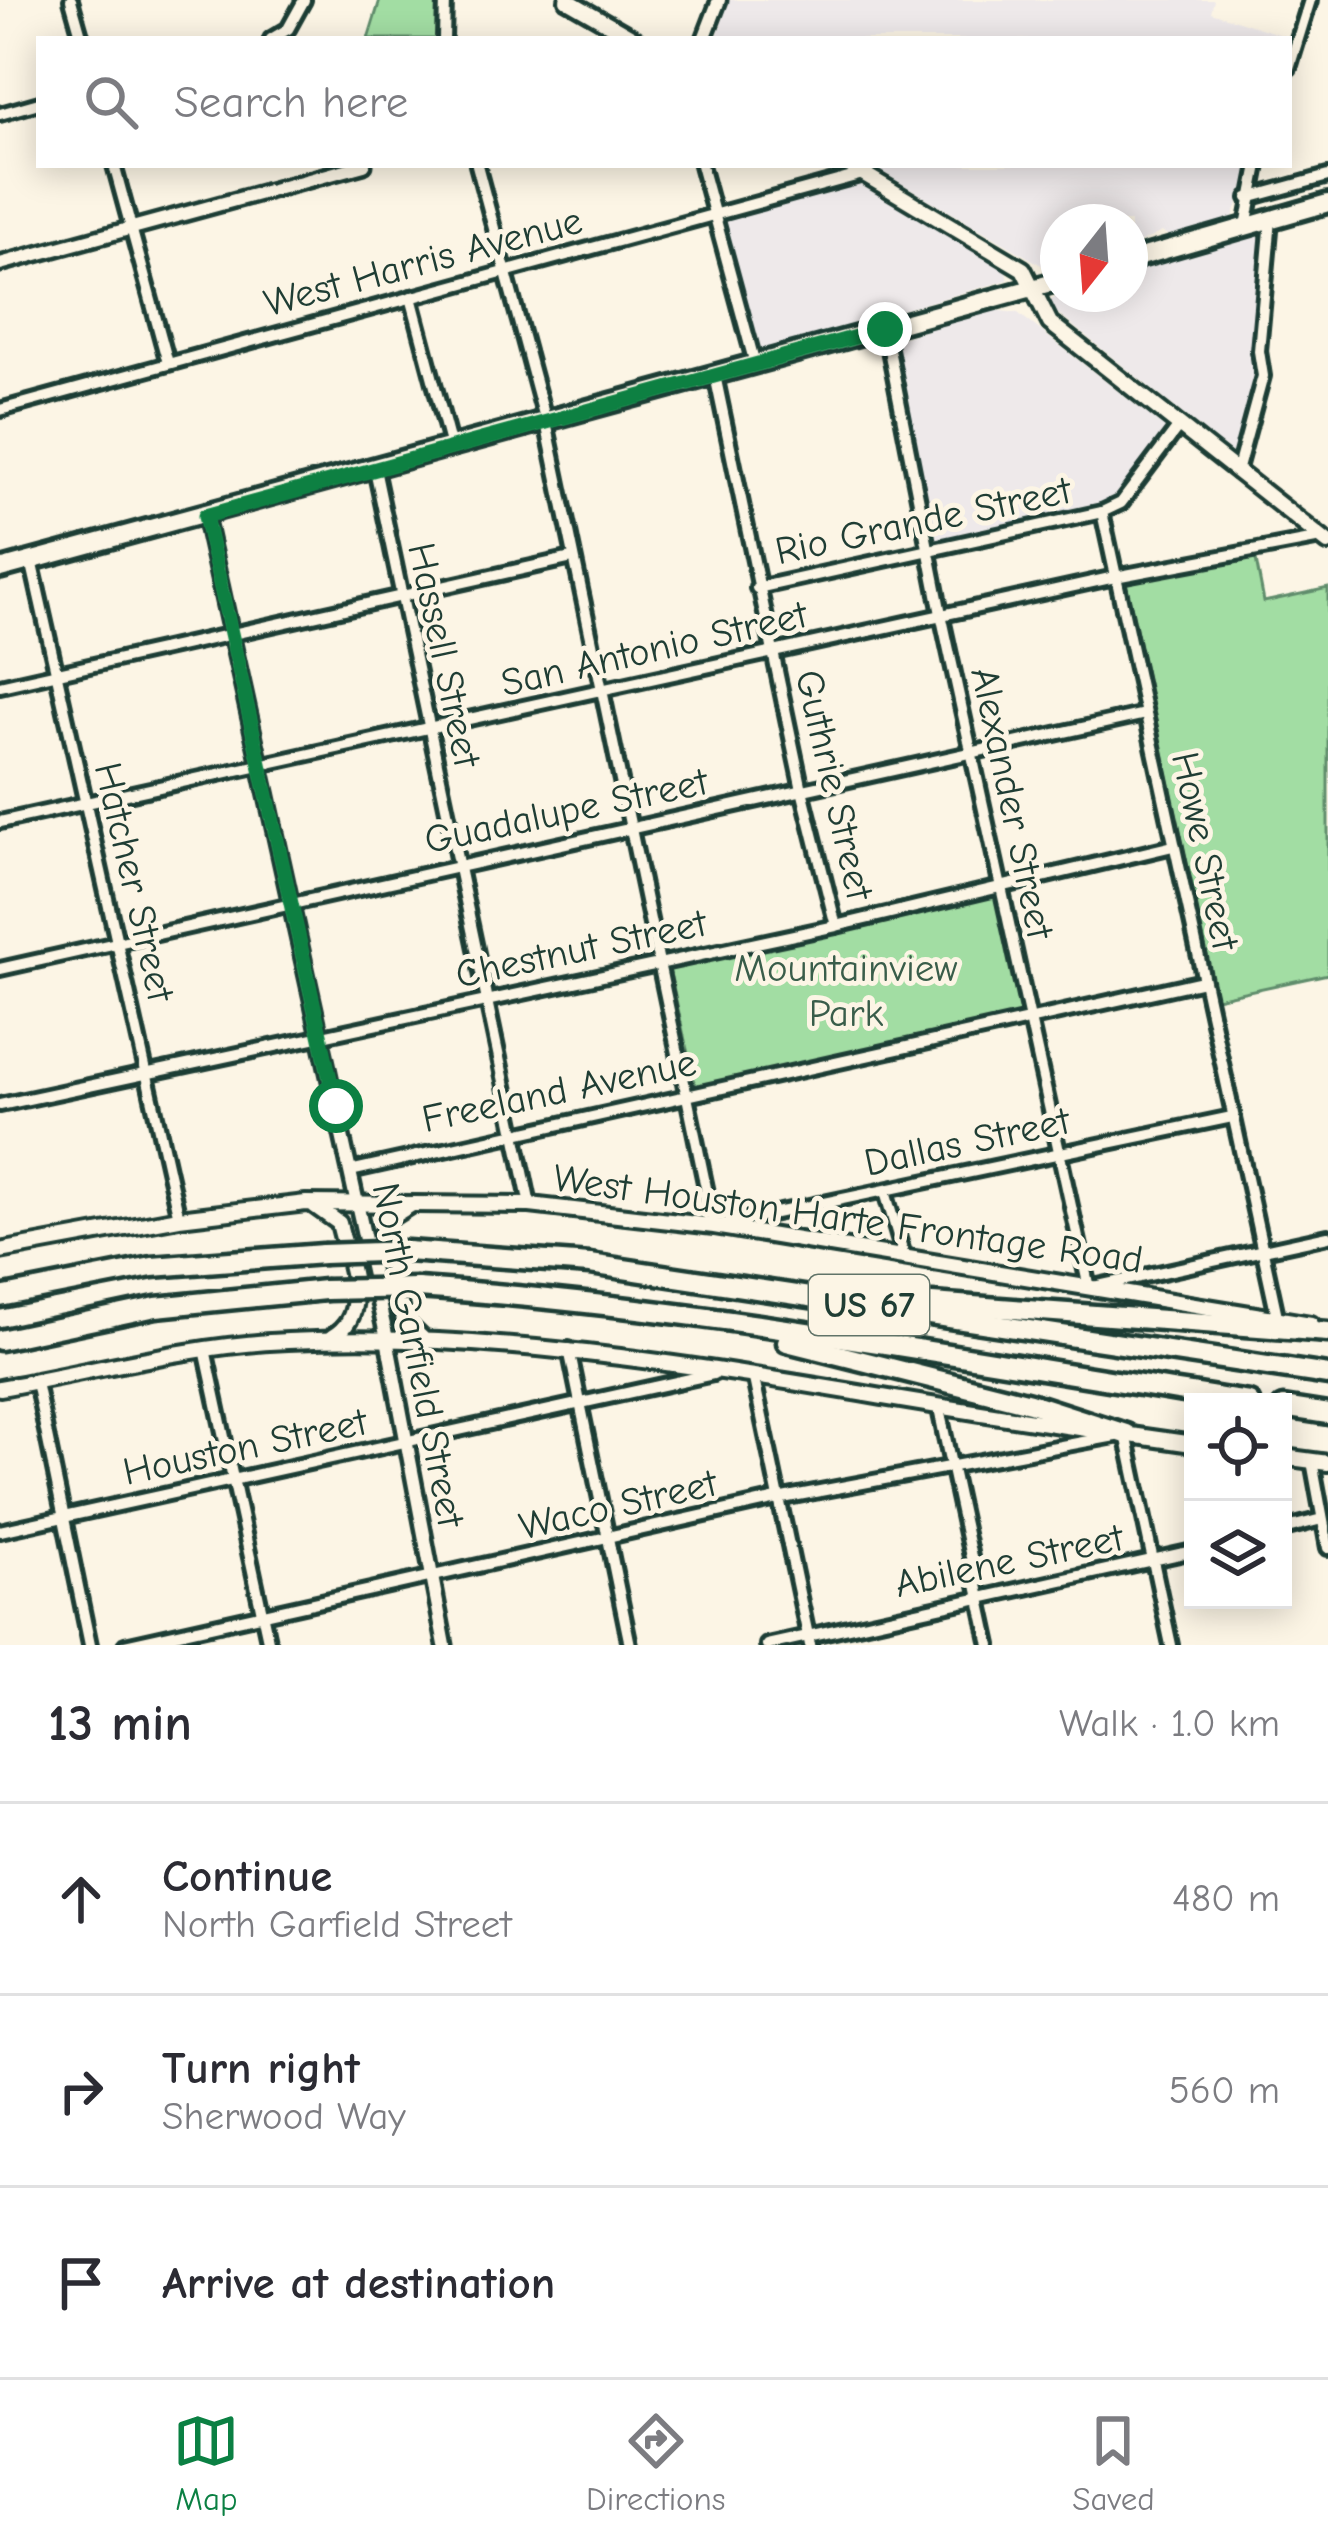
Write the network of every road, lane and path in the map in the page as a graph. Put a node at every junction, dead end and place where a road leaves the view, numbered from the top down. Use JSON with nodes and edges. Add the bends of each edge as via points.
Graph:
{"nodes":[{"id":1,"x":70,"y":0,"type":"edge"},
{"id":2,"x":304,"y":0,"type":"edge"},
{"id":3,"x":446,"y":0,"type":"edge"},
{"id":4,"x":719,"y":0,"type":"edge"},
{"id":5,"x":1310,"y":0,"type":"edge"},
{"id":6,"x":572,"y":1,"type":"edge"},
{"id":7,"x":81,"y":36,"type":"edge"},
{"id":8,"x":276,"y":36,"type":"edge"},
{"id":9,"x":444,"y":36,"type":"edge"},
{"id":10,"x":630,"y":36,"type":"edge"},
{"id":11,"x":705,"y":36,"type":"edge"},
{"id":12,"x":1292,"y":58,"type":"edge"},
{"id":13,"x":36,"y":105,"type":"edge"},
{"id":14,"x":0,"y":114,"type":"edge"},
{"id":15,"x":115,"y":168,"type":"edge"},
{"id":16,"x":353,"y":168,"type":"edge"},
{"id":17,"x":478,"y":168,"type":"edge"},
{"id":18,"x":702,"y":168,"type":"edge"},
{"id":19,"x":853,"y":168,"type":"edge"},
{"id":20,"x":1257,"y":168,"type":"edge"},
{"id":21,"x":863,"y":174,"type":"junction"},
{"id":22,"x":1328,"y":176,"type":"edge"},
{"id":23,"x":1248,"y":198,"type":"junction"},
{"id":24,"x":1328,"y":203,"type":"edge"},
{"id":25,"x":714,"y":215,"type":"junction"},
{"id":26,"x":1270,"y":219,"type":"junction"},
{"id":27,"x":1246,"y":226,"type":"junction"},
{"id":28,"x":129,"y":229,"type":"junction"},
{"id":29,"x":1148,"y":255,"type":"edge"},
{"id":30,"x":0,"y":264,"type":"edge"},
{"id":31,"x":506,"y":267,"type":"junction"},
{"id":32,"x":1040,"y":286,"type":"edge"},
{"id":33,"x":1031,"y":289,"type":"junction"},
{"id":34,"x":411,"y":297,"type":"junction"},
{"id":35,"x":885,"y":329,"type":"junction"},
{"id":36,"x":168,"y":363,"type":"junction"},
{"id":37,"x":755,"y":364,"type":"junction"},
{"id":38,"x":715,"y":375,"type":"junction"},
{"id":39,"x":0,"y":410,"type":"edge"},
{"id":40,"x":546,"y":422,"type":"junction"},
{"id":41,"x":1179,"y":426,"type":"junction"},
{"id":42,"x":451,"y":447,"type":"junction"},
{"id":43,"x":375,"y":469,"type":"junction"},
{"id":44,"x":1237,"y":472,"type":"junction"},
{"id":45,"x":1102,"y":512,"type":"junction"},
{"id":46,"x":205,"y":516,"type":"junction"},
{"id":47,"x":1324,"y":540,"type":"edge"},
{"id":48,"x":931,"y":551,"type":"junction"},
{"id":49,"x":572,"y":558,"type":"junction"},
{"id":50,"x":31,"y":560,"type":"junction"},
{"id":51,"x":0,"y":569,"type":"edge"},
{"id":52,"x":1114,"y":577,"type":"junction"},
{"id":53,"x":757,"y":587,"type":"junction"},
{"id":54,"x":400,"y":594,"type":"junction"},
{"id":55,"x":940,"y":614,"type":"junction"},
{"id":56,"x":230,"y":632,"type":"junction"},
{"id":57,"x":773,"y":654,"type":"junction"},
{"id":58,"x":57,"y":674,"type":"junction"},
{"id":59,"x":0,"y":686,"type":"edge"},
{"id":60,"x":603,"y":693,"type":"junction"},
{"id":61,"x":1145,"y":713,"type":"junction"},
{"id":62,"x":428,"y":730,"type":"junction"},
{"id":63,"x":974,"y":751,"type":"junction"},
{"id":64,"x":260,"y":764,"type":"junction"},
{"id":65,"x":802,"y":790,"type":"junction"},
{"id":66,"x":86,"y":803,"type":"junction"},
{"id":67,"x":0,"y":822,"type":"edge"},
{"id":68,"x":632,"y":826,"type":"junction"},
{"id":69,"x":1173,"y":846,"type":"junction"},
{"id":70,"x":457,"y":866,"type":"junction"},
{"id":71,"x":1000,"y":887,"type":"junction"},
{"id":72,"x":291,"y":904,"type":"junction"},
{"id":73,"x":836,"y":926,"type":"junction"},
{"id":74,"x":116,"y":940,"type":"junction"},
{"id":75,"x":660,"y":962,"type":"junction"},
{"id":76,"x":0,"y":969,"type":"edge"},
{"id":77,"x":1203,"y":981,"type":"junction"},
{"id":78,"x":486,"y":1000,"type":"junction"},
{"id":79,"x":1028,"y":1022,"type":"junction"},
{"id":80,"x":320,"y":1036,"type":"junction"},
{"id":81,"x":146,"y":1075,"type":"junction"},
{"id":82,"x":688,"y":1097,"type":"junction"},
{"id":83,"x":0,"y":1105,"type":"edge"},
{"id":84,"x":1232,"y":1118,"type":"junction"},
{"id":85,"x":517,"y":1134,"type":"junction"},
{"id":86,"x":1058,"y":1157,"type":"junction"},
{"id":87,"x":350,"y":1171,"type":"junction"},
{"id":88,"x":886,"y":1195,"type":"junction"},
{"id":89,"x":357,"y":1202,"type":"junction"},
{"id":90,"x":416,"y":1202,"type":"junction"},
{"id":91,"x":306,"y":1203,"type":"junction"},
{"id":92,"x":530,"y":1204,"type":"junction"},
{"id":93,"x":178,"y":1218,"type":"junction"},
{"id":94,"x":714,"y":1226,"type":"junction"},
{"id":95,"x":1328,"y":1236,"type":"edge"},
{"id":96,"x":1,"y":1246,"type":"edge"},
{"id":97,"x":1265,"y":1251,"type":"junction"},
{"id":98,"x":904,"y":1256,"type":"junction"},
{"id":99,"x":722,"y":1282,"type":"junction"},
{"id":100,"x":1089,"y":1288,"type":"junction"},
{"id":101,"x":0,"y":1297,"type":"edge"},
{"id":102,"x":690,"y":1316,"type":"junction"},
{"id":103,"x":1277,"y":1316,"type":"junction"},
{"id":104,"x":1328,"y":1330,"type":"edge"},
{"id":105,"x":6,"y":1339,"type":"edge"},
{"id":106,"x":387,"y":1339,"type":"junction"},
{"id":107,"x":328,"y":1340,"type":"junction"},
{"id":108,"x":423,"y":1340,"type":"junction"},
{"id":109,"x":205,"y":1349,"type":"junction"},
{"id":110,"x":569,"y":1349,"type":"junction"},
{"id":111,"x":713,"y":1374,"type":"junction"},
{"id":112,"x":1328,"y":1375,"type":"edge"},
{"id":113,"x":754,"y":1378,"type":"junction"},
{"id":114,"x":36,"y":1382,"type":"junction"},
{"id":115,"x":0,"y":1388,"type":"edge"},
{"id":116,"x":1191,"y":1393,"type":"edge"},
{"id":117,"x":581,"y":1405,"type":"junction"},
{"id":118,"x":1292,"y":1408,"type":"edge"},
{"id":119,"x":939,"y":1409,"type":"junction"},
{"id":120,"x":1328,"y":1414,"type":"edge"},
{"id":121,"x":1126,"y":1434,"type":"junction"},
{"id":122,"x":408,"y":1442,"type":"junction"},
{"id":123,"x":1184,"y":1443,"type":"edge"},
{"id":124,"x":1320,"y":1462,"type":"edge"},
{"id":125,"x":950,"y":1463,"type":"junction"},
{"id":126,"x":233,"y":1479,"type":"junction"},
{"id":127,"x":777,"y":1499,"type":"junction"},
{"id":128,"x":64,"y":1517,"type":"junction"},
{"id":129,"x":1322,"y":1519,"type":"junction"},
{"id":130,"x":1292,"y":1526,"type":"edge"},
{"id":131,"x":0,"y":1532,"type":"edge"},
{"id":132,"x":608,"y":1539,"type":"junction"},
{"id":133,"x":1328,"y":1548,"type":"edge"},
{"id":134,"x":1184,"y":1553,"type":"edge"},
{"id":135,"x":1151,"y":1561,"type":"junction"},
{"id":136,"x":431,"y":1577,"type":"junction"},
{"id":137,"x":980,"y":1598,"type":"junction"},
{"id":138,"x":263,"y":1615,"type":"junction"},
{"id":139,"x":809,"y":1640,"type":"edge"},
{"id":140,"x":90,"y":1645,"type":"edge"},
{"id":141,"x":125,"y":1645,"type":"edge"},
{"id":142,"x":269,"y":1645,"type":"edge"},
{"id":143,"x":446,"y":1645,"type":"edge"},
{"id":144,"x":630,"y":1645,"type":"edge"},
{"id":145,"x":767,"y":1645,"type":"edge"},
{"id":146,"x":990,"y":1645,"type":"edge"},
{"id":147,"x":1172,"y":1645,"type":"edge"}],
"edges":[{"from":1,"to":7,"type":"street"},
{"from":2,"to":8,"type":"street"},
{"from":3,"to":9,"type":"street"},
{"from":4,"to":11,"type":"street"},
{"from":5,"to":12,"type":"street"},
{"from":6,"to":10,"type":"main road"},
{"from":13,"to":14,"type":"street"},
{"from":15,"to":28,"type":"street"},
{"from":16,"to":28,"type":"street"},
{"from":17,"to":31,"type":"street"},
{"from":18,"to":25,"type":"street"},
{"from":19,"to":21,"type":"main road"},
{"from":20,"to":23,"type":"street"},
{"from":21,"to":25,"type":"street","name":"West Harris Avenue"},
{"from":21,"to":33,"type":"main road","via":[[1023,269]]},
{"from":22,"to":23,"type":"street"},
{"from":23,"to":27,"type":"street"},
{"from":24,"to":26,"type":"main road"},
{"from":25,"to":31,"type":"street","name":"West Harris Avenue"},
{"from":25,"to":37,"type":"street"},
{"from":26,"to":27,"type":"main road"},
{"from":26,"to":44,"type":"street","via":[[1263,376]]},
{"from":27,"to":29,"type":"main road"},
{"from":28,"to":30,"type":"street"},
{"from":28,"to":36,"type":"street"},
{"from":31,"to":34,"type":"street","name":"West Harris Avenue"},
{"from":31,"to":40,"type":"street"},
{"from":32,"to":33,"type":"main road"},
{"from":33,"to":35,"type":"main road"},
{"from":33,"to":41,"type":"main road","via":[[1050,323]]},
{"from":34,"to":36,"type":"street","name":"West Harris Avenue"},
{"from":34,"to":42,"type":"street"},
{"from":35,"to":37,"type":"main road"},
{"from":35,"to":48,"type":"street","name":"Alexander Street"},
{"from":36,"to":39,"type":"street","name":"West Harris Avenue"},
{"from":37,"to":38,"type":"main road"},
{"from":38,"to":40,"type":"main road"},
{"from":38,"to":53,"type":"street","name":"Guthrie Street"},
{"from":40,"to":42,"type":"main road"},
{"from":40,"to":49,"type":"street"},
{"from":41,"to":44,"type":"main road"},
{"from":41,"to":45,"type":"street","via":[[1121,503]]},
{"from":42,"to":43,"type":"main road"},
{"from":43,"to":46,"type":"main road"},
{"from":43,"to":54,"type":"street","name":"Hassell Street"},
{"from":44,"to":47,"type":"main road"},
{"from":45,"to":48,"type":"street","name":"Rio Grande Street"},
{"from":45,"to":52,"type":"street","name":"Howe Street"},
{"from":46,"to":50,"type":"main road"},
{"from":46,"to":56,"type":"street","name":"North Garfield Street"},
{"from":47,"to":52,"type":"street","name":"San Antonio Street"},
{"from":48,"to":53,"type":"street","name":"Rio Grande Street"},
{"from":48,"to":55,"type":"street","name":"Alexander Street"},
{"from":49,"to":54,"type":"street"},
{"from":49,"to":60,"type":"street"},
{"from":50,"to":51,"type":"main road"},
{"from":50,"to":58,"type":"street","name":"Hatcher Street"},
{"from":52,"to":55,"type":"street","name":"San Antonio Street"},
{"from":52,"to":61,"type":"street","name":"Howe Street"},
{"from":53,"to":57,"type":"street","name":"Guthrie Street"},
{"from":54,"to":56,"type":"street"},
{"from":54,"to":62,"type":"street","name":"Hassell Street"},
{"from":55,"to":57,"type":"street","name":"San Antonio Street"},
{"from":55,"to":63,"type":"street","name":"Alexander Street"},
{"from":56,"to":58,"type":"street"},
{"from":56,"to":64,"type":"street","name":"North Garfield Street"},
{"from":57,"to":60,"type":"street","name":"San Antonio Street"},
{"from":57,"to":65,"type":"street","name":"Guthrie Street"},
{"from":58,"to":59,"type":"street"},
{"from":58,"to":66,"type":"street","name":"Hatcher Street"},
{"from":60,"to":62,"type":"street","name":"San Antonio Street"},
{"from":60,"to":68,"type":"street"},
{"from":61,"to":63,"type":"street","name":"Guadalupe Street"},
{"from":61,"to":69,"type":"street","name":"Howe Street"},
{"from":62,"to":64,"type":"street","name":"San Antonio Street"},
{"from":62,"to":70,"type":"street","name":"Hassell Street"},
{"from":63,"to":65,"type":"street","name":"Guadalupe Street"},
{"from":63,"to":71,"type":"street","name":"Alexander Street"},
{"from":64,"to":66,"type":"street","name":"San Antonio Street"},
{"from":64,"to":72,"type":"street","name":"North Garfield Street"},
{"from":65,"to":68,"type":"street","name":"Guadalupe Street"},
{"from":65,"to":73,"type":"street","name":"Guthrie Street"},
{"from":66,"to":67,"type":"street","name":"San Antonio Street"},
{"from":66,"to":74,"type":"street","name":"Hatcher Street"},
{"from":68,"to":70,"type":"street","name":"Guadalupe Street"},
{"from":68,"to":75,"type":"street"},
{"from":69,"to":71,"type":"street","name":"Chestnut Street"},
{"from":69,"to":77,"type":"street","name":"Howe Street"},
{"from":70,"to":72,"type":"street","name":"Guadalupe Street"},
{"from":70,"to":78,"type":"street","name":"Hassell Street"},
{"from":71,"to":73,"type":"street","name":"Chestnut Street"},
{"from":71,"to":79,"type":"street","name":"Alexander Street"},
{"from":72,"to":74,"type":"street","name":"Guadalupe Street"},
{"from":72,"to":80,"type":"street","name":"North Garfield Street"},
{"from":73,"to":75,"type":"street","name":"Chestnut Street"},
{"from":74,"to":76,"type":"street","name":"Guadalupe Street"},
{"from":74,"to":81,"type":"street","name":"Hatcher Street"},
{"from":75,"to":78,"type":"street","name":"Chestnut Street"},
{"from":75,"to":82,"type":"street"},
{"from":77,"to":79,"type":"street","name":"Freeland Avenue"},
{"from":77,"to":84,"type":"street","name":"Howe Street"},
{"from":78,"to":80,"type":"street","name":"Chestnut Street"},
{"from":78,"to":85,"type":"street","name":"Hassell Street"},
{"from":79,"to":82,"type":"street","name":"Freeland Avenue"},
{"from":79,"to":86,"type":"street","name":"Alexander Street"},
{"from":80,"to":81,"type":"street","name":"Chestnut Street"},
{"from":80,"to":87,"type":"street","name":"North Garfield Street"},
{"from":81,"to":83,"type":"street","name":"Chestnut Street"},
{"from":81,"to":93,"type":"street","name":"Hatcher Street"},
{"from":82,"to":85,"type":"street","name":"Freeland Avenue"},
{"from":82,"to":94,"type":"street"},
{"from":84,"to":86,"type":"street","name":"Dallas Street"},
{"from":84,"to":97,"type":"street","name":"Howe Street"},
{"from":85,"to":87,"type":"street","name":"Freeland Avenue"},
{"from":85,"to":92,"type":"street","name":"Hassell Street"},
{"from":86,"to":88,"type":"street","name":"Dallas Street"},
{"from":86,"to":100,"type":"street","name":"Alexander Street"},
{"from":87,"to":89,"type":"street","name":"North Garfield Street"},
{"from":88,"to":94,"type":"street","name":"Dallas Street"},
{"from":88,"to":98,"type":"street"},
{"from":89,"to":90,"type":"main road","name":"West Houston Harte Frontage Road"},
{"from":89,"to":91,"type":"main road"},
{"from":89,"to":106,"type":"street","name":"North Garfield Street"},
{"from":90,"to":92,"type":"main road","name":"West Houston Harte Frontage Road"},
{"from":90,"to":108,"type":"main road","via":[[388,1220],[384,1232],[404,1321]]},
{"from":91,"to":93,"type":"main road"},
{"from":91,"to":107,"type":"main road","via":[[339,1223],[357,1308],[350,1325]]},
{"from":92,"to":94,"type":"main road","name":"West Houston Harte Frontage Road"},
{"from":93,"to":96,"type":"main road"},
{"from":94,"to":98,"type":"main road","name":"West Houston Harte Frontage Road"},
{"from":95,"to":97,"type":"street"},
{"from":97,"to":100,"type":"street"},
{"from":97,"to":103,"type":"street","name":"Howe Street"},
{"from":98,"to":100,"type":"main road","name":"West Houston Harte Frontage Road"},
{"from":99,"to":101,"type":"highway","number":"US 67","bridge":true,"via":[[407,1251],[152,1267]]},
{"from":99,"to":104,"type":"highway","via":[[1209,1327]]},
{"from":99,"to":112,"type":"highway","number":"US 67"},
{"from":100,"to":103,"type":"main road","name":"West Houston Harte Frontage Road"},
{"from":102,"to":105,"type":"highway","number":"US 67","bridge":true,"via":[[534,1296],[325,1290],[156,1307]]},
{"from":102,"to":116,"type":"highway","number":"US 67"},
{"from":102,"to":121,"type":"highway"},
{"from":103,"to":104,"type":"main road","name":"West Houston Harte Frontage Road"},
{"from":106,"to":107,"type":"main road"},
{"from":106,"to":108,"type":"main road"},
{"from":106,"to":122,"type":"street","name":"North Garfield Street"},
{"from":107,"to":109,"type":"main road"},
{"from":108,"to":110,"type":"main road"},
{"from":109,"to":114,"type":"main road"},
{"from":109,"to":126,"type":"street"},
{"from":110,"to":111,"type":"main road"},
{"from":110,"to":117,"type":"street"},
{"from":111,"to":113,"type":"main road"},
{"from":111,"to":117,"type":"street","name":"Houston Street"},
{"from":113,"to":119,"type":"main road"},
{"from":113,"to":127,"type":"street"},
{"from":114,"to":115,"type":"main road"},
{"from":114,"to":128,"type":"street"},
{"from":117,"to":122,"type":"street","name":"Houston Street"},
{"from":117,"to":132,"type":"street"},
{"from":118,"to":120,"type":"highway"},
{"from":119,"to":121,"type":"main road"},
{"from":119,"to":125,"type":"street"},
{"from":121,"to":123,"type":"main road"},
{"from":121,"to":125,"type":"street","name":"Waco Street"},
{"from":121,"to":135,"type":"street"},
{"from":122,"to":126,"type":"street","name":"Houston Street"},
{"from":122,"to":136,"type":"street","name":"North Garfield Street"},
{"from":124,"to":129,"type":"street"},
{"from":125,"to":127,"type":"street","name":"Waco Street"},
{"from":125,"to":137,"type":"street"},
{"from":126,"to":128,"type":"street","name":"Houston Street"},
{"from":126,"to":138,"type":"street"},
{"from":127,"to":132,"type":"street","name":"Waco Street"},
{"from":127,"to":139,"type":"street"},
{"from":128,"to":131,"type":"street","name":"Houston Street"},
{"from":128,"to":140,"type":"street"},
{"from":129,"to":130,"type":"street"},
{"from":129,"to":133,"type":"street"},
{"from":132,"to":136,"type":"street","name":"Waco Street"},
{"from":132,"to":144,"type":"street"},
{"from":134,"to":135,"type":"street","name":"Abilene Street"},
{"from":135,"to":137,"type":"street","name":"Abilene Street"},
{"from":135,"to":147,"type":"street"},
{"from":136,"to":138,"type":"street","name":"Waco Street"},
{"from":136,"to":143,"type":"street","name":"North Garfield Street"},
{"from":137,"to":139,"type":"street","name":"Abilene Street"},
{"from":137,"to":146,"type":"street"},
{"from":138,"to":141,"type":"street","name":"Waco Street"},
{"from":138,"to":142,"type":"street"},
{"from":139,"to":145,"type":"street","name":"Abilene Street"}]}
